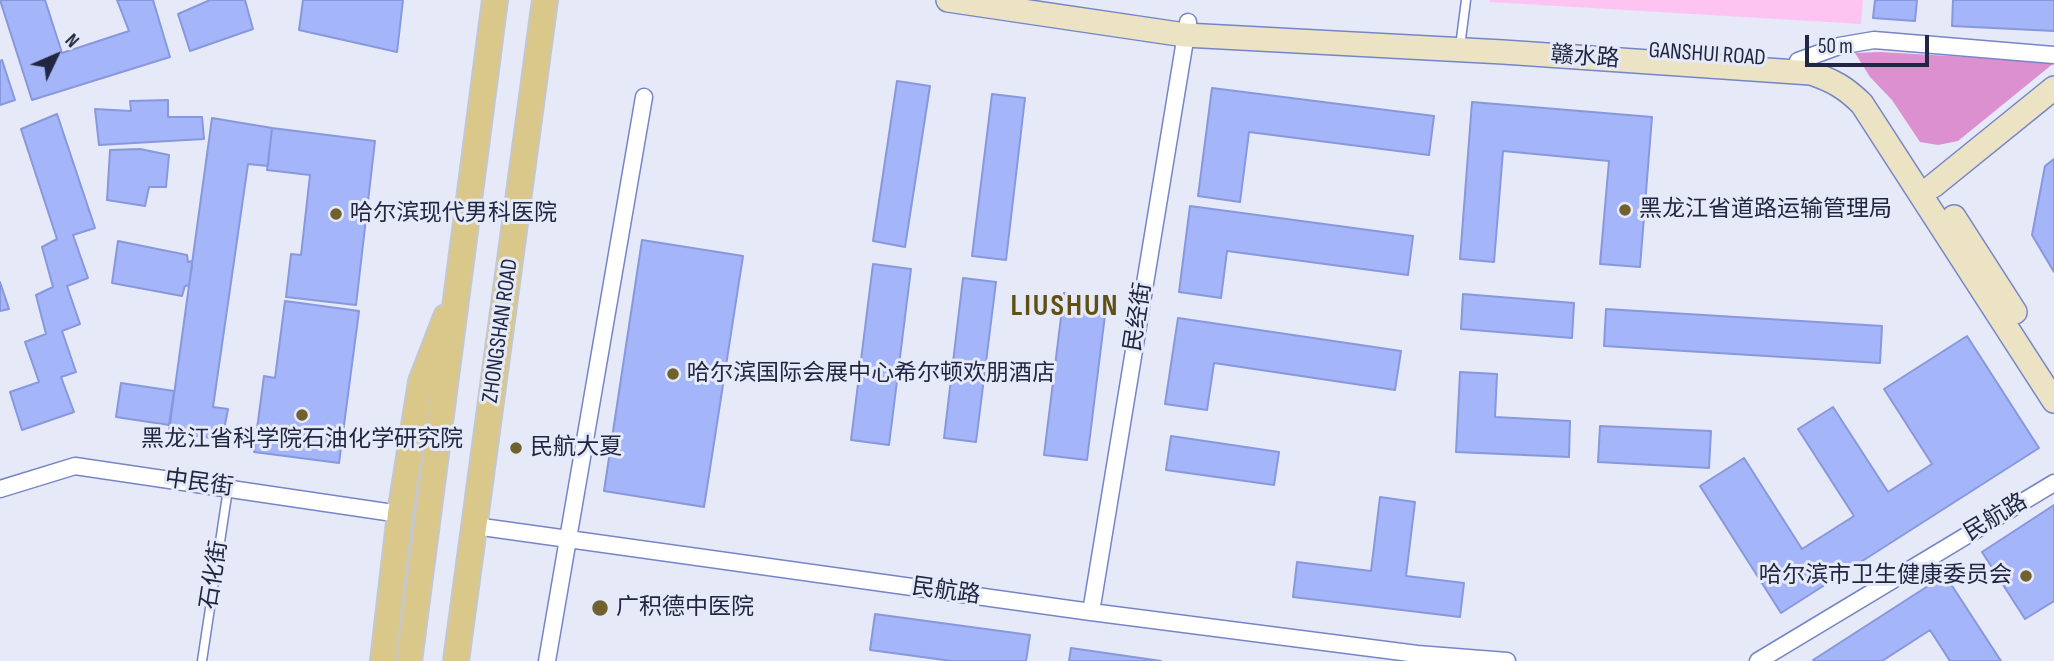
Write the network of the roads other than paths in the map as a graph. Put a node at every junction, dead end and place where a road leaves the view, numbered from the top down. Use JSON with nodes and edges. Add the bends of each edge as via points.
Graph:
{"nodes":[{"id":1,"x":495,"y":0,"type":"edge"},
{"id":2,"x":545,"y":0,"type":"edge"},
{"id":3,"x":948,"y":0,"type":"edge"},
{"id":4,"x":1037,"y":0,"type":"edge"},
{"id":5,"x":1466,"y":0,"type":"edge"},
{"id":6,"x":1187,"y":29,"type":"junction"},
{"id":7,"x":1461,"y":39,"type":"junction"},
{"id":8,"x":2054,"y":55,"type":"edge"},
{"id":9,"x":1798,"y":61,"type":"junction"},
{"id":10,"x":2054,"y":88,"type":"edge"},
{"id":11,"x":644,"y":97,"type":"dead end"},
{"id":12,"x":1934,"y":186,"type":"junction"},
{"id":13,"x":458,"y":288,"type":"junction"},
{"id":14,"x":2054,"y":372,"type":"edge"},
{"id":15,"x":2054,"y":401,"type":"edge"},
{"id":16,"x":2054,"y":483,"type":"edge"},
{"id":17,"x":0,"y":489,"type":"edge"},
{"id":18,"x":228,"y":489,"type":"junction"},
{"id":19,"x":400,"y":514,"type":"junction"},
{"id":20,"x":475,"y":526,"type":"junction"},
{"id":21,"x":569,"y":539,"type":"junction"},
{"id":22,"x":1091,"y":612,"type":"junction"},
{"id":23,"x":1420,"y":658,"type":"edge"},
{"id":24,"x":202,"y":661,"type":"edge"},
{"id":25,"x":383,"y":661,"type":"edge"},
{"id":26,"x":409,"y":661,"type":"edge"},
{"id":27,"x":456,"y":661,"type":"edge"},
{"id":28,"x":547,"y":661,"type":"edge"},
{"id":29,"x":1507,"y":661,"type":"edge"},
{"id":30,"x":1758,"y":661,"type":"edge"}],
"edges":[{"from":1,"to":13,"type":"main road","name":"ZHONGSHAN ROAD"},
{"from":2,"to":20,"type":"main road","name":"ZHONGSHAN ROAD"},
{"from":3,"to":6,"type":"main road","name":"赣水路"},
{"from":4,"to":6,"type":"main road","name":"GANSHUI ROAD"},
{"from":5,"to":7,"type":"lane"},
{"from":6,"to":7,"type":"main road","name":"GANSHUI ROAD"},
{"from":6,"to":15,"type":"main road","name":"赣水路","via":[[1811,74],[1828,79],[1862,104]]},
{"from":6,"to":22,"type":"street","name":"民经街"},
{"from":7,"to":9,"type":"main road","name":"GANSHUI ROAD"},
{"from":8,"to":9,"type":"street","via":[[1874,40],[1839,46]]},
{"from":9,"to":12,"type":"main road","name":"GANSHUI ROAD","via":[[1828,67],[1852,79],[1887,117]]},
{"from":10,"to":12,"type":"main road"},
{"from":11,"to":21,"type":"street"},
{"from":12,"to":14,"type":"main road","name":"GANSHUI ROAD"},
{"from":13,"to":19,"type":"main road","via":[[421,382]]},
{"from":13,"to":26,"type":"main road","name":"ZHONGSHAN ROAD"},
{"from":16,"to":30,"type":"street","name":"民航路"},
{"from":17,"to":18,"type":"street","name":"中民街","via":[[75,466]]},
{"from":18,"to":19,"type":"street","name":"中民街"},
{"from":18,"to":24,"type":"lane","name":"石化街"},
{"from":19,"to":25,"type":"main road"},
{"from":20,"to":21,"type":"street","name":"民航路"},
{"from":20,"to":27,"type":"main road","name":"ZHONGSHAN ROAD"},
{"from":21,"to":22,"type":"street","name":"民航路"},
{"from":21,"to":28,"type":"street"},
{"from":22,"to":23,"type":"street","name":"民航路"},
{"from":23,"to":29,"type":"street","name":"民航路"}]}
